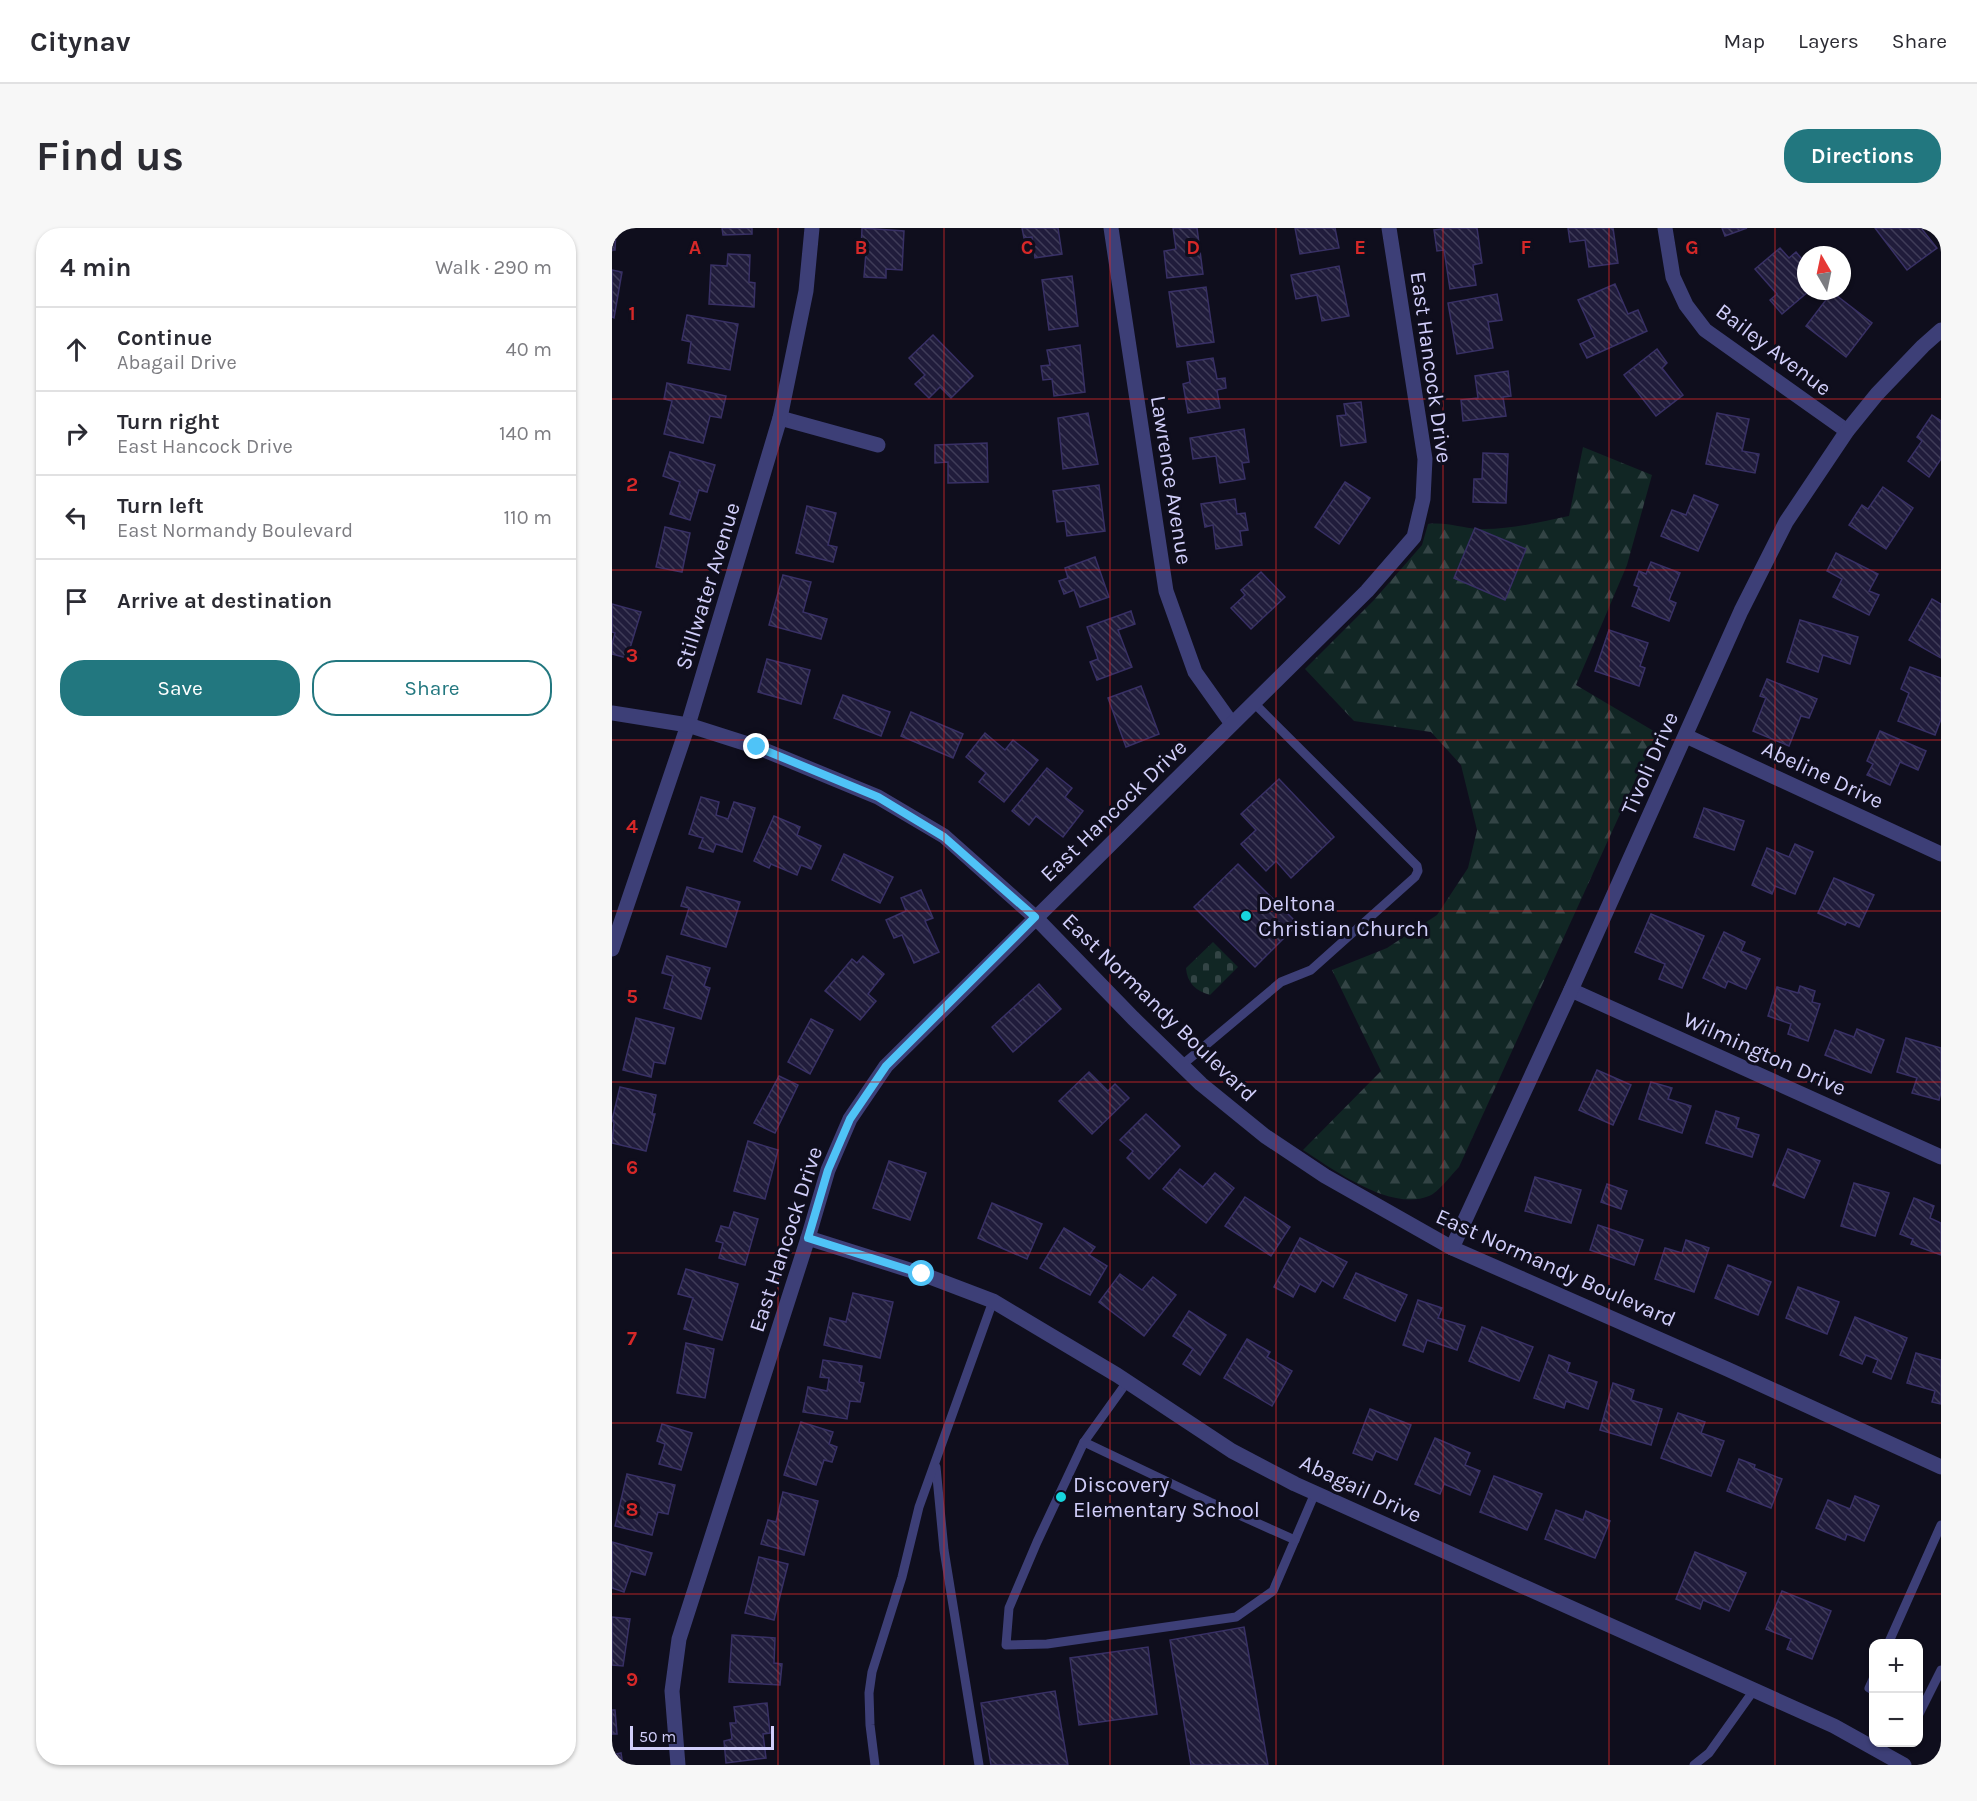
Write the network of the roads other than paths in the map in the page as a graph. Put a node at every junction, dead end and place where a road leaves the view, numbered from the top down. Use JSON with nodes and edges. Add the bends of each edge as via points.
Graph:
{"nodes":[{"id":1,"x":812,"y":228,"type":"edge"},
{"id":2,"x":1111,"y":228,"type":"edge"},
{"id":3,"x":1389,"y":228,"type":"edge"},
{"id":4,"x":1665,"y":228,"type":"edge"},
{"id":5,"x":1941,"y":330,"type":"edge"},
{"id":6,"x":780,"y":418,"type":"junction"},
{"id":7,"x":1847,"y":431,"type":"junction"},
{"id":8,"x":878,"y":445,"type":"dead end"},
{"id":9,"x":1254,"y":704,"type":"junction"},
{"id":10,"x":612,"y":713,"type":"edge"},
{"id":11,"x":1232,"y":724,"type":"junction"},
{"id":12,"x":688,"y":725,"type":"junction"},
{"id":13,"x":1686,"y":736,"type":"junction"},
{"id":14,"x":1940,"y":850,"type":"edge"},
{"id":15,"x":1035,"y":917,"type":"junction"},
{"id":16,"x":612,"y":950,"type":"edge"},
{"id":17,"x":1571,"y":990,"type":"junction"},
{"id":18,"x":1182,"y":1065,"type":"junction"},
{"id":19,"x":1941,"y":1157,"type":"edge"},
{"id":20,"x":808,"y":1238,"type":"junction"},
{"id":21,"x":1452,"y":1248,"type":"junction"},
{"id":22,"x":993,"y":1301,"type":"junction"},
{"id":23,"x":1127,"y":1382,"type":"junction"},
{"id":24,"x":1084,"y":1442,"type":"junction"},
{"id":25,"x":935,"y":1464,"type":"junction"},
{"id":26,"x":1941,"y":1467,"type":"edge"},
{"id":27,"x":1315,"y":1493,"type":"junction"},
{"id":28,"x":1941,"y":1525,"type":"edge"},
{"id":29,"x":1295,"y":1540,"type":"junction"},
{"id":30,"x":1890,"y":1639,"type":"edge"},
{"id":31,"x":1941,"y":1670,"type":"edge"},
{"id":32,"x":1754,"y":1690,"type":"junction"},
{"id":33,"x":1923,"y":1706,"type":"edge"},
{"id":34,"x":678,"y":1765,"type":"edge"},
{"id":35,"x":875,"y":1765,"type":"edge"},
{"id":36,"x":979,"y":1765,"type":"edge"},
{"id":37,"x":1694,"y":1765,"type":"edge"},
{"id":38,"x":1904,"y":1765,"type":"edge"}],
"edges":[{"from":1,"to":6,"type":"street","name":"Stillwater Avenue","via":[[806,291]]},
{"from":2,"to":11,"type":"street","name":"Lawrence Avenue","via":[[1167,591],[1195,672]]},
{"from":3,"to":9,"type":"street","name":"East Hancock Drive","via":[[1425,459],[1423,499],[1414,537],[1367,591]]},
{"from":4,"to":7,"type":"street","name":"Bailey Avenue","via":[[1673,277],[1686,305],[1705,330]]},
{"from":5,"to":7,"type":"street","name":"Tivoli Drive","via":[[1877,394]]},
{"from":6,"to":8,"type":"street"},
{"from":6,"to":12,"type":"street","name":"Stillwater Avenue"},
{"from":7,"to":13,"type":"street","name":"Tivoli Drive","via":[[1786,522],[1741,611]]},
{"from":9,"to":11,"type":"street","name":"East Hancock Drive"},
{"from":9,"to":18,"type":"lane","via":[[1418,871],[1311,970],[1281,982]]},
{"from":10,"to":12,"type":"street","name":"East Normandy Boulevard"},
{"from":11,"to":15,"type":"street","name":"East Hancock Drive"},
{"from":12,"to":15,"type":"street","name":"East Normandy Boulevard","via":[[757,747],[878,797],[944,837]]},
{"from":12,"to":16,"type":"street","name":"Stillwater Avenue"},
{"from":13,"to":14,"type":"street","name":"Abeline Drive"},
{"from":13,"to":17,"type":"street","name":"Tivoli Drive"},
{"from":15,"to":18,"type":"street","name":"East Normandy Boulevard"},
{"from":15,"to":20,"type":"street","name":"East Hancock Drive","via":[[886,1066],[850,1119],[828,1170]]},
{"from":17,"to":19,"type":"street","name":"Wilmington Drive"},
{"from":17,"to":21,"type":"street","name":"Tivoli Drive"},
{"from":18,"to":21,"type":"street","name":"East Normandy Boulevard","via":[[1286,1151]]},
{"from":20,"to":22,"type":"street","name":"Abagail Drive"},
{"from":20,"to":34,"type":"street","name":"East Hancock Drive","via":[[678,1639],[672,1691]]},
{"from":21,"to":26,"type":"street","name":"East Normandy Boulevard"},
{"from":22,"to":23,"type":"street","name":"Abagail Drive"},
{"from":22,"to":25,"type":"lane"},
{"from":23,"to":24,"type":"lane"},
{"from":23,"to":27,"type":"street","name":"Abagail Drive","via":[[1232,1450]]},
{"from":24,"to":29,"type":"lane"},
{"from":24,"to":29,"type":"lane","via":[[1009,1608],[1006,1645],[1047,1644],[1236,1617],[1273,1592]]},
{"from":25,"to":35,"type":"lane","via":[[919,1506],[902,1577],[872,1671],[870,1725]]},
{"from":25,"to":36,"type":"lane","via":[[944,1550]]},
{"from":27,"to":29,"type":"lane"},
{"from":27,"to":32,"type":"street","name":"Abagail Drive"},
{"from":28,"to":30,"type":"lane"},
{"from":31,"to":33,"type":"lane"},
{"from":32,"to":37,"type":"lane","via":[[1709,1753]]},
{"from":32,"to":38,"type":"street","name":"Abagail Drive","via":[[1834,1726]]}]}
